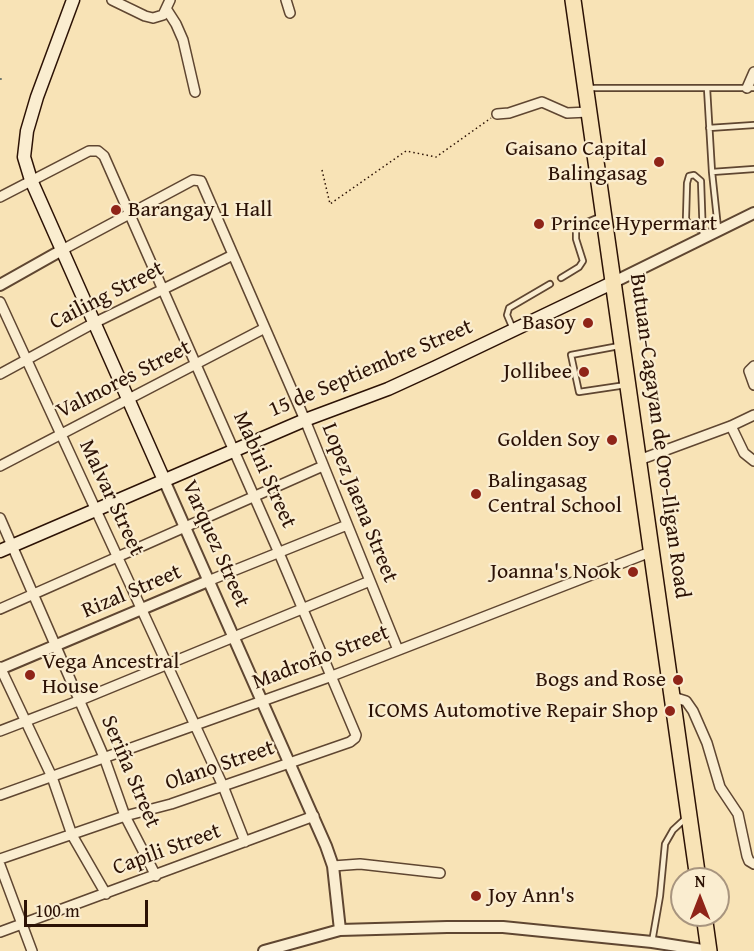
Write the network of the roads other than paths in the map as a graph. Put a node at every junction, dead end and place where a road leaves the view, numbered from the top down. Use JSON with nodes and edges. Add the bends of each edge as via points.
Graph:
{"nodes":[{"id":1,"x":73,"y":0,"type":"edge"},
{"id":2,"x":112,"y":0,"type":"edge"},
{"id":3,"x":171,"y":0,"type":"edge"},
{"id":4,"x":286,"y":0,"type":"edge"},
{"id":5,"x":573,"y":0,"type":"edge"},
{"id":6,"x":167,"y":10,"type":"junction"},
{"id":7,"x":290,"y":13,"type":"dead end"},
{"id":8,"x":754,"y":72,"type":"edge"},
{"id":9,"x":707,"y":87,"type":"junction"},
{"id":10,"x":586,"y":88,"type":"junction"},
{"id":11,"x":751,"y":88,"type":"edge"},
{"id":12,"x":195,"y":92,"type":"dead end"},
{"id":13,"x":589,"y":112,"type":"junction"},
{"id":14,"x":497,"y":114,"type":"road end"},
{"id":15,"x":754,"y":125,"type":"edge"},
{"id":16,"x":709,"y":128,"type":"junction"},
{"id":17,"x":754,"y":169,"type":"edge"},
{"id":18,"x":712,"y":172,"type":"junction"},
{"id":19,"x":30,"y":180,"type":"junction"},
{"id":20,"x":0,"y":197,"type":"edge"},
{"id":21,"x":130,"y":213,"type":"junction"},
{"id":22,"x":754,"y":213,"type":"edge"},
{"id":23,"x":604,"y":215,"type":"junction"},
{"id":24,"x":719,"y":230,"type":"junction"},
{"id":25,"x":703,"y":234,"type":"junction"},
{"id":26,"x":62,"y":250,"type":"junction"},
{"id":27,"x":233,"y":255,"type":"junction"},
{"id":28,"x":561,"y":278,"type":"dead end"},
{"id":29,"x":614,"y":282,"type":"junction"},
{"id":30,"x":550,"y":284,"type":"dead end"},
{"id":31,"x":0,"y":285,"type":"edge"},
{"id":32,"x":164,"y":289,"type":"junction"},
{"id":33,"x":0,"y":302,"type":"edge"},
{"id":34,"x":94,"y":322,"type":"junction"},
{"id":35,"x":265,"y":328,"type":"junction"},
{"id":36,"x":513,"y":329,"type":"junction"},
{"id":37,"x":623,"y":346,"type":"junction"},
{"id":38,"x":27,"y":360,"type":"junction"},
{"id":39,"x":196,"y":364,"type":"junction"},
{"id":40,"x":754,"y":366,"type":"edge"},
{"id":41,"x":0,"y":375,"type":"edge"},
{"id":42,"x":628,"y":385,"type":"junction"},
{"id":43,"x":754,"y":385,"type":"edge"},
{"id":44,"x":127,"y":398,"type":"junction"},
{"id":45,"x":754,"y":415,"type":"edge"},
{"id":46,"x":305,"y":420,"type":"junction"},
{"id":47,"x":731,"y":426,"type":"junction"},
{"id":48,"x":60,"y":435,"type":"junction"},
{"id":49,"x":234,"y":451,"type":"junction"},
{"id":50,"x":639,"y":460,"type":"junction"},
{"id":51,"x":754,"y":461,"type":"edge"},
{"id":52,"x":0,"y":466,"type":"edge"},
{"id":53,"x":323,"y":466,"type":"junction"},
{"id":54,"x":164,"y":480,"type":"junction"},
{"id":55,"x":254,"y":496,"type":"junction"},
{"id":56,"x":96,"y":509,"type":"junction"},
{"id":57,"x":0,"y":518,"type":"edge"},
{"id":58,"x":346,"y":525,"type":"junction"},
{"id":59,"x":185,"y":528,"type":"junction"},
{"id":60,"x":12,"y":546,"type":"junction"},
{"id":61,"x":0,"y":551,"type":"edge"},
{"id":62,"x":653,"y":551,"type":"junction"},
{"id":63,"x":279,"y":553,"type":"junction"},
{"id":64,"x":117,"y":557,"type":"junction"},
{"id":65,"x":208,"y":581,"type":"junction"},
{"id":66,"x":370,"y":581,"type":"junction"},
{"id":67,"x":33,"y":595,"type":"junction"},
{"id":68,"x":0,"y":609,"type":"edge"},
{"id":69,"x":141,"y":609,"type":"junction"},
{"id":70,"x":303,"y":609,"type":"junction"},
{"id":71,"x":233,"y":637,"type":"junction"},
{"id":72,"x":54,"y":646,"type":"junction"},
{"id":73,"x":398,"y":650,"type":"junction"},
{"id":74,"x":166,"y":664,"type":"junction"},
{"id":75,"x":0,"y":668,"type":"edge"},
{"id":76,"x":332,"y":676,"type":"junction"},
{"id":77,"x":672,"y":697,"type":"junction"},
{"id":78,"x":78,"y":701,"type":"junction"},
{"id":79,"x":262,"y":701,"type":"junction"},
{"id":80,"x":24,"y":721,"type":"junction"},
{"id":81,"x":195,"y":725,"type":"junction"},
{"id":82,"x":0,"y":731,"type":"edge"},
{"id":83,"x":350,"y":742,"type":"joint"},
{"id":84,"x":104,"y":758,"type":"junction"},
{"id":85,"x":290,"y":762,"type":"junction"},
{"id":86,"x":52,"y":777,"type":"junction"},
{"id":87,"x":224,"y":786,"type":"junction"},
{"id":88,"x":0,"y":795,"type":"edge"},
{"id":89,"x":689,"y":815,"type":"junction"},
{"id":90,"x":125,"y":816,"type":"junction"},
{"id":91,"x":314,"y":816,"type":"junction"},
{"id":92,"x":72,"y":835,"type":"junction"},
{"id":93,"x":245,"y":842,"type":"junction"},
{"id":94,"x":0,"y":859,"type":"edge"},
{"id":95,"x":754,"y":864,"type":"edge"},
{"id":96,"x":0,"y":865,"type":"edge"},
{"id":97,"x":333,"y":866,"type":"junction"},
{"id":98,"x":696,"y":867,"type":"edge"},
{"id":99,"x":440,"y":873,"type":"dead end"},
{"id":100,"x":156,"y":876,"type":"junction"},
{"id":101,"x":106,"y":894,"type":"junction"},
{"id":102,"x":21,"y":924,"type":"junction"},
{"id":103,"x":706,"y":927,"type":"edge"},
{"id":104,"x":340,"y":930,"type":"junction"},
{"id":105,"x":0,"y":932,"type":"edge"},
{"id":106,"x":659,"y":946,"type":"edge"},
{"id":107,"x":32,"y":951,"type":"edge"},
{"id":108,"x":264,"y":951,"type":"edge"},
{"id":109,"x":709,"y":951,"type":"edge"}],
"edges":[{"from":1,"to":19,"type":"main road","name":"Varquez Street","via":[[27,131],[24,157]]},
{"from":2,"to":6,"type":"street","via":[[149,18],[158,18]]},
{"from":3,"to":6,"type":"street"},
{"from":4,"to":7,"type":"street"},
{"from":5,"to":10,"type":"highway","name":"Butuan-Cagayan de Oro-Iligan Road"},
{"from":6,"to":12,"type":"street","via":[[183,40]]},
{"from":8,"to":11,"type":"street"},
{"from":9,"to":10,"type":"lane"},
{"from":9,"to":11,"type":"lane"},
{"from":9,"to":16,"type":"lane"},
{"from":10,"to":13,"type":"highway","name":"Butuan-Cagayan de Oro-Iligan Road"},
{"from":13,"to":14,"type":"street","via":[[563,112],[542,102]]},
{"from":13,"to":23,"type":"highway","name":"Butuan-Cagayan de Oro-Iligan Road"},
{"from":15,"to":16,"type":"lane"},
{"from":16,"to":18,"type":"lane"},
{"from":17,"to":18,"type":"lane"},
{"from":18,"to":24,"type":"lane"},
{"from":19,"to":20,"type":"street"},
{"from":19,"to":21,"type":"street","name":"Mabini Street","via":[[89,151],[98,151],[104,156]]},
{"from":19,"to":26,"type":"main road","name":"Varquez Street"},
{"from":21,"to":26,"type":"street"},
{"from":21,"to":27,"type":"street","name":"Lopez Jaena Street","via":[[199,179]]},
{"from":21,"to":32,"type":"street","name":"Mabini Street"},
{"from":22,"to":24,"type":"street","name":"15 de Septiembre Street"},
{"from":23,"to":28,"type":"lane","via":[[580,225],[576,239],[583,261]]},
{"from":23,"to":29,"type":"highway","name":"Butuan-Cagayan de Oro-Iligan Road"},
{"from":24,"to":25,"type":"street","name":"15 de Septiembre Street"},
{"from":25,"to":25,"type":"lane","via":[[700,181],[694,175],[689,176],[687,183],[686,218]]},
{"from":25,"to":29,"type":"street","name":"15 de Septiembre Street"},
{"from":26,"to":31,"type":"street"},
{"from":26,"to":34,"type":"main road","name":"Varquez Street"},
{"from":27,"to":32,"type":"street","name":"Cailing Street"},
{"from":27,"to":35,"type":"street","name":"Lopez Jaena Street"},
{"from":29,"to":36,"type":"main road","name":"15 de Septiembre Street"},
{"from":29,"to":37,"type":"highway","name":"Butuan-Cagayan de Oro-Iligan Road"},
{"from":30,"to":36,"type":"lane","via":[[509,308],[507,315]]},
{"from":32,"to":34,"type":"street","name":"Cailing Street"},
{"from":32,"to":39,"type":"street","name":"Mabini Street"},
{"from":33,"to":38,"type":"street","name":"Malvar Street"},
{"from":34,"to":38,"type":"street","name":"Cailing Street"},
{"from":34,"to":44,"type":"main road","name":"Varquez Street"},
{"from":35,"to":39,"type":"street","name":"Valmores Street"},
{"from":35,"to":46,"type":"street","name":"Lopez Jaena Street"},
{"from":36,"to":46,"type":"main road","name":"15 de Septiembre Street","via":[[388,389]]},
{"from":37,"to":42,"type":"highway","name":"Butuan-Cagayan de Oro-Iligan Road"},
{"from":37,"to":42,"type":"lane","via":[[571,355],[579,392]]},
{"from":38,"to":41,"type":"street","name":"Cailing Street"},
{"from":38,"to":48,"type":"street","name":"Malvar Street"},
{"from":39,"to":44,"type":"street","name":"Valmores Street"},
{"from":39,"to":49,"type":"street","name":"Mabini Street"},
{"from":40,"to":43,"type":"street","via":[[749,371]]},
{"from":42,"to":50,"type":"highway","name":"Butuan-Cagayan de Oro-Iligan Road"},
{"from":44,"to":48,"type":"street","name":"Valmores Street"},
{"from":44,"to":54,"type":"main road","name":"Varquez Street"},
{"from":45,"to":47,"type":"street"},
{"from":46,"to":49,"type":"main road","name":"15 de Septiembre Street"},
{"from":46,"to":53,"type":"street","name":"Lopez Jaena Street"},
{"from":47,"to":50,"type":"street"},
{"from":47,"to":51,"type":"street","via":[[744,453]]},
{"from":48,"to":52,"type":"street","name":"Valmores Street"},
{"from":48,"to":56,"type":"street","name":"Malvar Street"},
{"from":49,"to":54,"type":"main road","name":"15 de Septiembre Street"},
{"from":49,"to":55,"type":"street","name":"Mabini Street"},
{"from":50,"to":62,"type":"highway","name":"Butuan-Cagayan de Oro-Iligan Road"},
{"from":53,"to":55,"type":"street"},
{"from":53,"to":58,"type":"street","name":"Lopez Jaena Street"},
{"from":54,"to":56,"type":"main road","name":"15 de Septiembre Street"},
{"from":54,"to":59,"type":"street","name":"Varquez Street"},
{"from":55,"to":59,"type":"street"},
{"from":55,"to":63,"type":"street","name":"Mabini Street"},
{"from":56,"to":60,"type":"main road","name":"15 de Septiembre Street"},
{"from":56,"to":64,"type":"street","name":"Malvar Street"},
{"from":57,"to":60,"type":"street","name":"Seriña Street"},
{"from":58,"to":63,"type":"street","name":"Rizal Street"},
{"from":58,"to":66,"type":"street","name":"Lopez Jaena Street"},
{"from":59,"to":64,"type":"street"},
{"from":59,"to":65,"type":"street","name":"Varquez Street"},
{"from":60,"to":61,"type":"main road","name":"15 de Septiembre Street"},
{"from":60,"to":67,"type":"street","name":"Seriña Street"},
{"from":62,"to":73,"type":"street","name":"Madroño Street"},
{"from":62,"to":77,"type":"highway","name":"Butuan-Cagayan de Oro-Iligan Road"},
{"from":63,"to":65,"type":"street","name":"Rizal Street"},
{"from":63,"to":70,"type":"street","name":"Mabini Street"},
{"from":64,"to":67,"type":"street"},
{"from":64,"to":69,"type":"street","name":"Malvar Street"},
{"from":65,"to":69,"type":"street","name":"Rizal Street"},
{"from":65,"to":71,"type":"street","name":"Varquez Street"},
{"from":66,"to":70,"type":"street"},
{"from":66,"to":73,"type":"street","name":"Lopez Jaena Street"},
{"from":67,"to":68,"type":"street"},
{"from":67,"to":72,"type":"street","name":"Seriña Street"},
{"from":69,"to":72,"type":"street","name":"Rizal Street"},
{"from":69,"to":74,"type":"street","name":"Malvar Street"},
{"from":70,"to":71,"type":"street"},
{"from":70,"to":76,"type":"street","name":"Mabini Street"},
{"from":71,"to":74,"type":"street"},
{"from":71,"to":79,"type":"street","name":"Varquez Street"},
{"from":72,"to":75,"type":"street","name":"Rizal Street"},
{"from":72,"to":78,"type":"street","name":"Seriña Street"},
{"from":73,"to":76,"type":"street","name":"Madroño Street"},
{"from":74,"to":78,"type":"street"},
{"from":74,"to":81,"type":"street","name":"Malvar Street"},
{"from":75,"to":80,"type":"street"},
{"from":76,"to":79,"type":"street","name":"Madroño Street"},
{"from":76,"to":83,"type":"street","name":"Mabini Street","via":[[356,732]]},
{"from":77,"to":89,"type":"highway","name":"Butuan-Cagayan de Oro-Iligan Road"},
{"from":77,"to":95,"type":"street","via":[[686,701],[693,711],[720,787],[738,814],[747,856]]},
{"from":78,"to":80,"type":"street"},
{"from":78,"to":84,"type":"street","name":"Seriña Street"},
{"from":79,"to":81,"type":"street","name":"Madroño Street"},
{"from":79,"to":85,"type":"street","name":"Varquez Street"},
{"from":80,"to":82,"type":"street"},
{"from":80,"to":86,"type":"street"},
{"from":81,"to":84,"type":"street","name":"Madroño Street"},
{"from":81,"to":87,"type":"street","name":"Malvar Street"},
{"from":83,"to":85,"type":"street","name":"Olano Street"},
{"from":84,"to":86,"type":"street","name":"Madroño Street"},
{"from":84,"to":90,"type":"street","name":"Seriña Street"},
{"from":85,"to":87,"type":"street","name":"Olano Street"},
{"from":85,"to":91,"type":"street","name":"Varquez Street"},
{"from":86,"to":88,"type":"street","name":"Madroño Street"},
{"from":86,"to":92,"type":"street"},
{"from":87,"to":90,"type":"street","name":"Olano Street"},
{"from":87,"to":93,"type":"street","name":"Malvar Street"},
{"from":89,"to":98,"type":"highway","name":"Butuan-Cagayan de Oro-Iligan Road"},
{"from":89,"to":106,"type":"lane","via":[[665,844]]},
{"from":90,"to":92,"type":"street","name":"Olano Street"},
{"from":90,"to":100,"type":"street","name":"Seriña Street"},
{"from":91,"to":93,"type":"street","name":"Capili Street"},
{"from":91,"to":97,"type":"street","name":"Varquez Street"},
{"from":92,"to":94,"type":"street","name":"Olano Street"},
{"from":92,"to":101,"type":"street"},
{"from":93,"to":100,"type":"street","name":"Capili Street"},
{"from":96,"to":102,"type":"street"},
{"from":97,"to":99,"type":"street","via":[[360,864]]},
{"from":97,"to":104,"type":"street","name":"Varquez Street"},
{"from":100,"to":101,"type":"street","name":"Capili Street"},
{"from":101,"to":102,"type":"street","name":"Capili Street"},
{"from":102,"to":105,"type":"street","name":"Capili Street"},
{"from":102,"to":107,"type":"street"},
{"from":103,"to":109,"type":"highway"},
{"from":104,"to":106,"type":"street","via":[[503,927]]},
{"from":104,"to":108,"type":"street"},
{"from":106,"to":109,"type":"street"}]}
